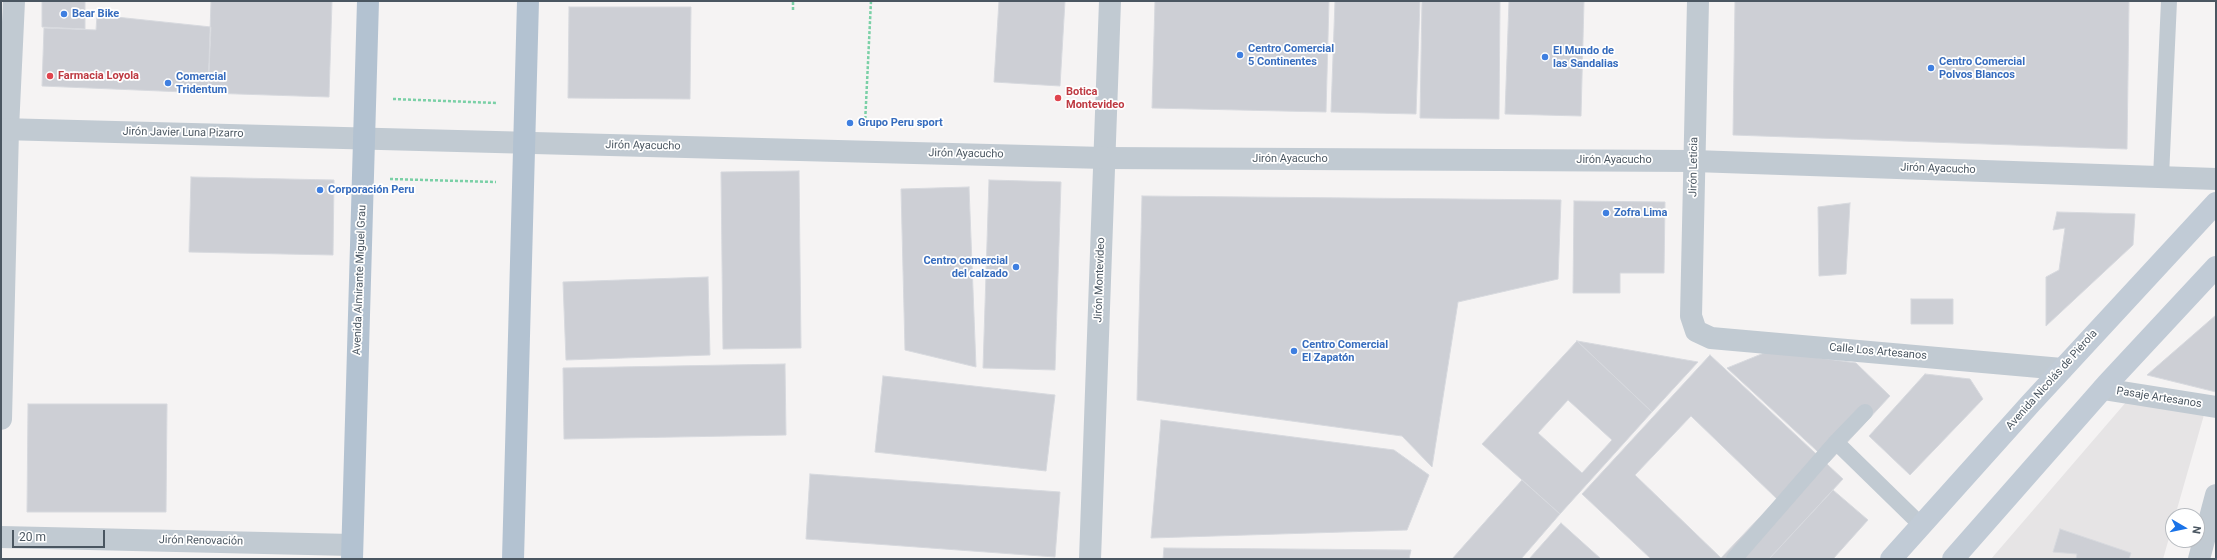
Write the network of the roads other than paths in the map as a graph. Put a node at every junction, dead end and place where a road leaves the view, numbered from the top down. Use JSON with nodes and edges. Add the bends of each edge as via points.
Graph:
{"nodes":[{"id":1,"x":14,"y":1,"type":"edge"},
{"id":2,"x":368,"y":1,"type":"edge"},
{"id":3,"x":528,"y":1,"type":"edge"},
{"id":4,"x":1110,"y":1,"type":"edge"},
{"id":5,"x":1698,"y":1,"type":"edge"},
{"id":6,"x":2169,"y":1,"type":"edge"},
{"id":7,"x":4,"y":129,"type":"edge"},
{"id":8,"x":365,"y":137,"type":"junction"},
{"id":9,"x":518,"y":143,"type":"junction"},
{"id":10,"x":1104,"y":158,"type":"junction"},
{"id":11,"x":1694,"y":160,"type":"junction"},
{"id":12,"x":2161,"y":177,"type":"junction"},
{"id":13,"x":2216,"y":179,"type":"edge"},
{"id":14,"x":2216,"y":203,"type":"edge"},
{"id":15,"x":2216,"y":267,"type":"edge"},
{"id":16,"x":1696,"y":332,"type":"joint"},
{"id":17,"x":2062,"y":369,"type":"junction"},
{"id":18,"x":2103,"y":389,"type":"junction"},
{"id":19,"x":2216,"y":407,"type":"edge"},
{"id":20,"x":1865,"y":412,"type":"dead end"},
{"id":21,"x":1,"y":419,"type":"edge"},
{"id":22,"x":1836,"y":442,"type":"junction"},
{"id":23,"x":2216,"y":495,"type":"edge"},
{"id":24,"x":1922,"y":525,"type":"junction"},
{"id":25,"x":1,"y":536,"type":"edge"},
{"id":26,"x":352,"y":552,"type":"edge"},
{"id":27,"x":513,"y":559,"type":"edge"},
{"id":28,"x":1090,"y":559,"type":"edge"},
{"id":29,"x":1734,"y":559,"type":"edge"},
{"id":30,"x":1891,"y":559,"type":"edge"},
{"id":31,"x":1953,"y":559,"type":"edge"},
{"id":32,"x":2199,"y":559,"type":"edge"}],
"edges":[{"from":1,"to":7,"type":"street"},
{"from":2,"to":8,"type":"main road","name":"Avenida Almirante Miguel Grau"},
{"from":3,"to":9,"type":"main road"},
{"from":4,"to":10,"type":"street","name":"Jirón Montevideo"},
{"from":5,"to":11,"type":"street","name":"Jirón Leticia"},
{"from":6,"to":12,"type":"lane"},
{"from":7,"to":8,"type":"street","name":"Jirón Javier Luna Pizarro"},
{"from":7,"to":21,"type":"street"},
{"from":8,"to":9,"type":"street","name":"Jirón Ayacucho"},
{"from":8,"to":26,"type":"main road","name":"Avenida Almirante Miguel Grau"},
{"from":9,"to":10,"type":"street","name":"Jirón Ayacucho"},
{"from":9,"to":27,"type":"main road"},
{"from":10,"to":11,"type":"street","name":"Jirón Ayacucho"},
{"from":10,"to":28,"type":"street","name":"Jirón Montevideo"},
{"from":11,"to":12,"type":"street","name":"Jirón Ayacucho"},
{"from":11,"to":16,"type":"street","name":"Jirón Leticia","via":[[1691,316]]},
{"from":12,"to":13,"type":"street","name":"Jirón Ayacucho"},
{"from":14,"to":17,"type":"main road","name":"Avenida Nicolás de Piérola"},
{"from":15,"to":18,"type":"main road"},
{"from":16,"to":17,"type":"street","name":"Calle Los Artesanos","via":[[1711,338]]},
{"from":17,"to":24,"type":"main road","name":"Avenida Nicolás de Piérola"},
{"from":18,"to":19,"type":"street","name":"Pasaje Artesanos"},
{"from":18,"to":31,"type":"main road"},
{"from":20,"to":22,"type":"lane"},
{"from":22,"to":24,"type":"lane"},
{"from":22,"to":29,"type":"lane"},
{"from":23,"to":32,"type":"street"},
{"from":24,"to":30,"type":"main road","name":"Avenida Nicolás de Piérola"},
{"from":25,"to":26,"type":"street","name":"Jirón Renovación"}]}
